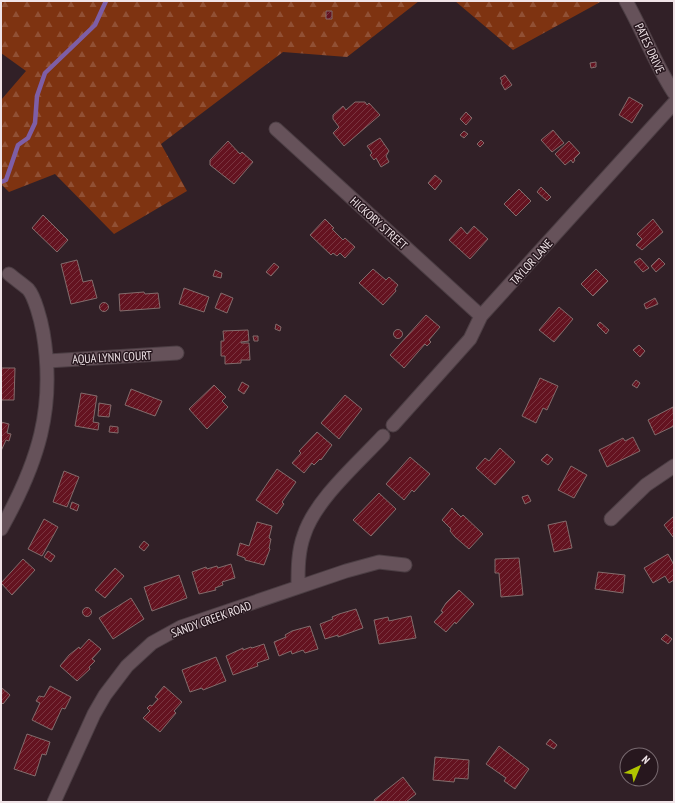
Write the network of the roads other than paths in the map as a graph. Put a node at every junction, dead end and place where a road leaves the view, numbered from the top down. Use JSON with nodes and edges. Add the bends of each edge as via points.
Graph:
{"nodes":[{"id":1,"x":626,"y":1,"type":"edge"},
{"id":2,"x":674,"y":93,"type":"edge"},
{"id":3,"x":674,"y":103,"type":"edge"},
{"id":4,"x":276,"y":129,"type":"dead end"},
{"id":5,"x":8,"y":274,"type":"dead end"},
{"id":6,"x":481,"y":316,"type":"junction"},
{"id":7,"x":177,"y":353,"type":"dead end"},
{"id":8,"x":48,"y":361,"type":"junction"},
{"id":9,"x":393,"y":425,"type":"dead end"},
{"id":10,"x":383,"y":436,"type":"dead end"},
{"id":11,"x":674,"y":466,"type":"edge"},
{"id":12,"x":611,"y":518,"type":"dead end"},
{"id":13,"x":1,"y":529,"type":"edge"},
{"id":14,"x":405,"y":565,"type":"dead end"},
{"id":15,"x":298,"y":587,"type":"junction"},
{"id":16,"x":54,"y":802,"type":"edge"}],
"edges":[{"from":1,"to":2,"type":"street","name":"PATES DRIVE"},
{"from":3,"to":6,"type":"street","name":"TAYLOR LANE"},
{"from":4,"to":6,"type":"street","name":"HICKORY STREET"},
{"from":5,"to":8,"type":"street","via":[[29,290],[40,318]]},
{"from":6,"to":9,"type":"street","name":"TAYLOR LANE","via":[[470,339]]},
{"from":7,"to":8,"type":"street","name":"AQUA LYNN COURT"},
{"from":8,"to":13,"type":"street","via":[[45,413],[40,440],[23,488]]},
{"from":10,"to":15,"type":"street","via":[[340,482],[311,520],[299,553]]},
{"from":11,"to":12,"type":"street","via":[[646,485]]},
{"from":14,"to":15,"type":"street","name":"SANDY CREEK ROAD","via":[[379,562]]},
{"from":15,"to":16,"type":"street","name":"SANDY CREEK ROAD","via":[[181,627],[152,643],[138,655],[116,679],[94,714]]}]}
